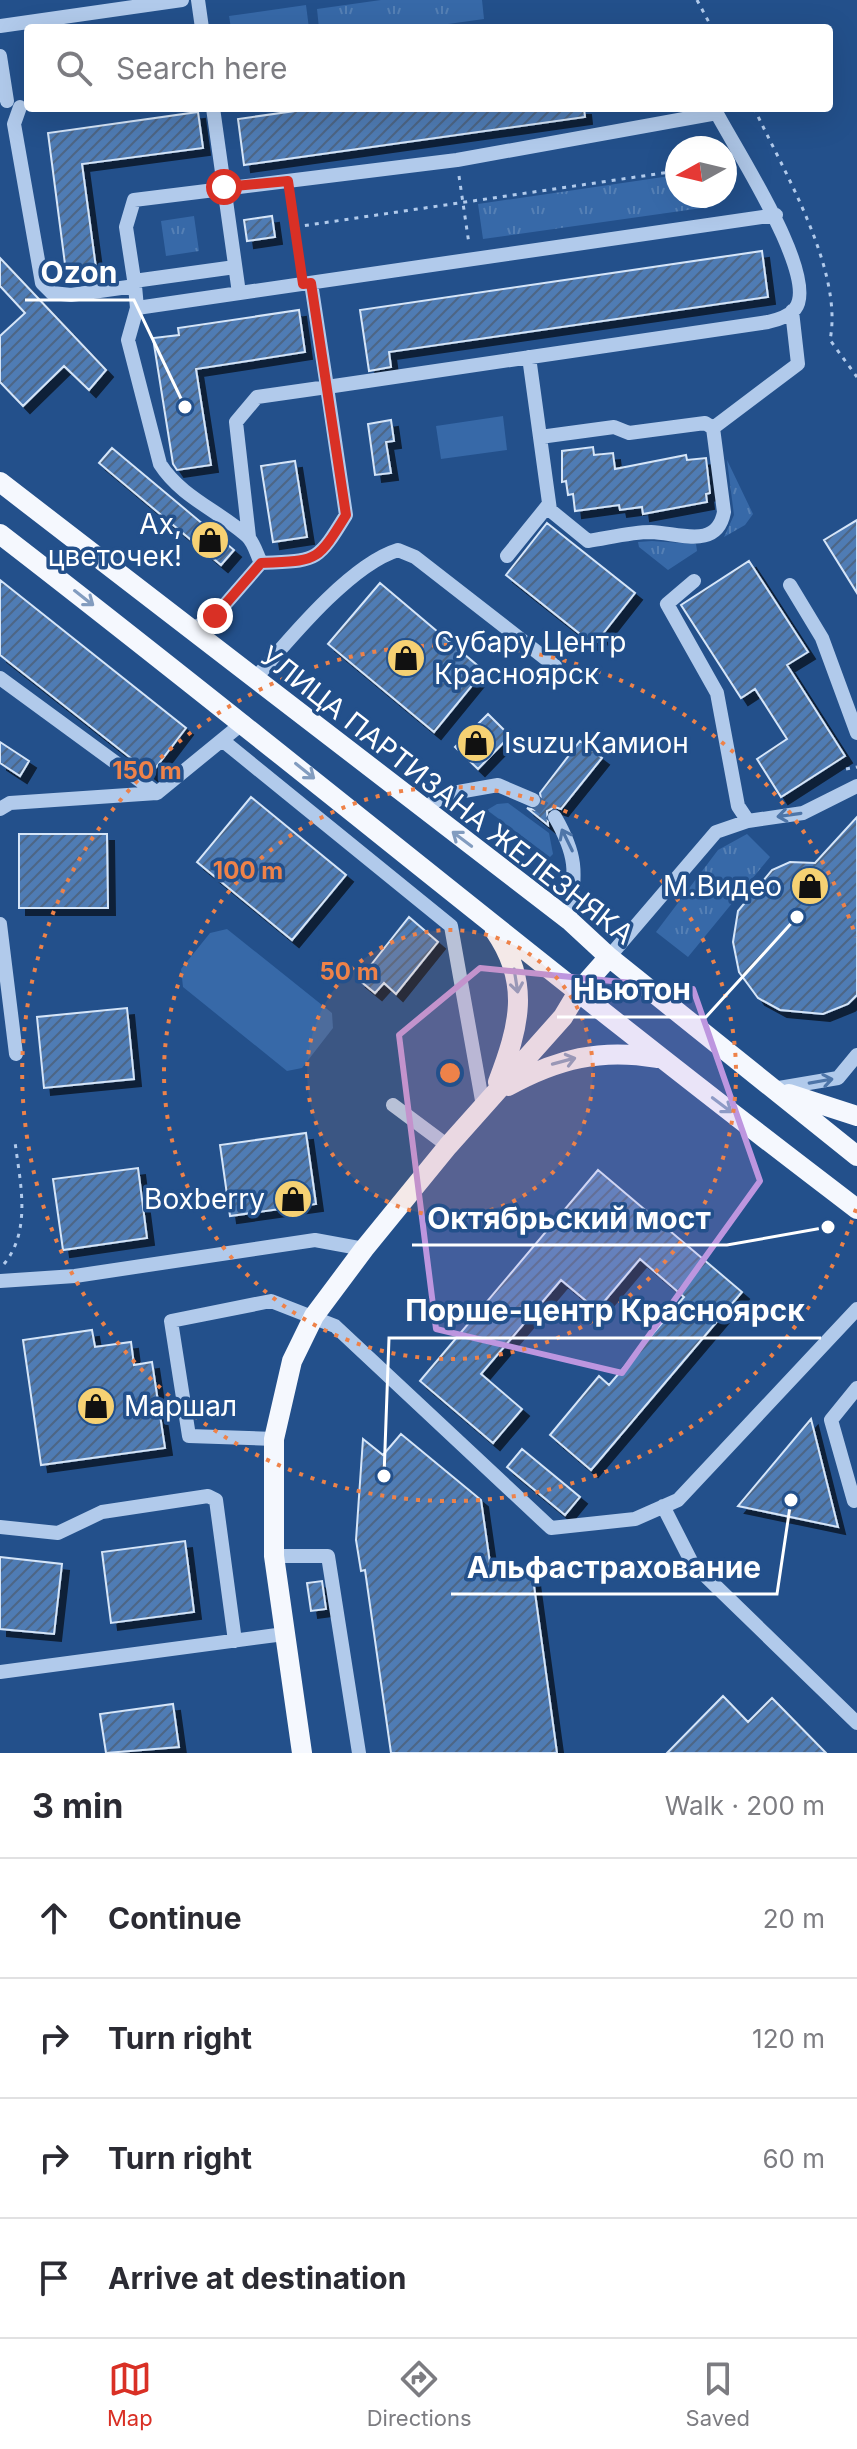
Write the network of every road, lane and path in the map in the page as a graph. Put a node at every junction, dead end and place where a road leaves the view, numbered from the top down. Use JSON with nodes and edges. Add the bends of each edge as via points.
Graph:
{"nodes":[{"id":1,"x":182,"y":0,"type":"edge"},
{"id":2,"x":198,"y":0,"type":"edge"},
{"id":3,"x":697,"y":0,"type":"edge"},
{"id":4,"x":201,"y":24,"type":"edge"},
{"id":5,"x":710,"y":24,"type":"edge"},
{"id":6,"x":0,"y":26,"type":"edge"},
{"id":7,"x":0,"y":56,"type":"edge"},
{"id":8,"x":14,"y":103,"type":"edge"},
{"id":9,"x":214,"y":112,"type":"edge"},
{"id":10,"x":710,"y":112,"type":"edge"},
{"id":11,"x":716,"y":112,"type":"edge"},
{"id":12,"x":756,"y":112,"type":"edge"},
{"id":13,"x":457,"y":160,"type":"junction"},
{"id":14,"x":665,"y":173,"type":"edge"},
{"id":15,"x":288,"y":181,"type":"junction"},
{"id":16,"x":224,"y":187,"type":"junction"},
{"id":17,"x":463,"y":202,"type":"junction"},
{"id":18,"x":776,"y":215,"type":"junction"},
{"id":19,"x":295,"y":227,"type":"junction"},
{"id":20,"x":471,"y":259,"type":"junction"},
{"id":21,"x":235,"y":267,"type":"junction"},
{"id":22,"x":307,"y":283,"type":"junction"},
{"id":23,"x":134,"y":284,"type":"junction"},
{"id":24,"x":239,"y":293,"type":"junction"},
{"id":25,"x":137,"y":308,"type":"junction"},
{"id":26,"x":792,"y":311,"type":"junction"},
{"id":27,"x":529,"y":357,"type":"junction"},
{"id":28,"x":857,"y":377,"type":"edge"},
{"id":29,"x":327,"y":387,"type":"junction"},
{"id":30,"x":713,"y":428,"type":"junction"},
{"id":31,"x":540,"y":437,"type":"junction"},
{"id":32,"x":0,"y":482,"type":"edge"},
{"id":33,"x":549,"y":504,"type":"junction"},
{"id":34,"x":0,"y":534,"type":"edge"},
{"id":35,"x":249,"y":537,"type":"junction"},
{"id":36,"x":507,"y":556,"type":"dead end"},
{"id":37,"x":261,"y":563,"type":"junction"},
{"id":38,"x":694,"y":581,"type":"dead end"},
{"id":39,"x":790,"y":585,"type":"dead end"},
{"id":40,"x":191,"y":630,"type":"junction"},
{"id":41,"x":555,"y":666,"type":"dead end"},
{"id":42,"x":0,"y":678,"type":"edge"},
{"id":43,"x":254,"y":680,"type":"junction"},
{"id":44,"x":855,"y":712,"type":"edge"},
{"id":45,"x":244,"y":722,"type":"junction"},
{"id":46,"x":857,"y":733,"type":"edge"},
{"id":47,"x":222,"y":740,"type":"junction"},
{"id":48,"x":857,"y":767,"type":"edge"},
{"id":49,"x":846,"y":769,"type":"dead end"},
{"id":50,"x":857,"y":786,"type":"edge"},
{"id":51,"x":157,"y":793,"type":"junction"},
{"id":52,"x":533,"y":800,"type":"tunnel mouth"},
{"id":53,"x":0,"y":809,"type":"edge"},
{"id":54,"x":423,"y":809,"type":"junction"},
{"id":55,"x":555,"y":817,"type":"tunnel mouth"},
{"id":56,"x":748,"y":821,"type":"junction"},
{"id":57,"x":417,"y":862,"type":"junction"},
{"id":58,"x":398,"y":881,"type":"junction"},
{"id":59,"x":477,"y":910,"type":"junction"},
{"id":60,"x":569,"y":920,"type":"junction"},
{"id":61,"x":0,"y":924,"type":"edge"},
{"id":62,"x":451,"y":926,"type":"junction"},
{"id":63,"x":609,"y":957,"type":"junction"},
{"id":64,"x":578,"y":992,"type":"junction"},
{"id":65,"x":16,"y":1054,"type":"dead end"},
{"id":66,"x":857,"y":1055,"type":"edge"},
{"id":67,"x":660,"y":1058,"type":"junction"},
{"id":68,"x":774,"y":1089,"type":"junction"},
{"id":69,"x":488,"y":1100,"type":"junction"},
{"id":70,"x":393,"y":1105,"type":"dead end"},
{"id":71,"x":857,"y":1116,"type":"edge"},
{"id":72,"x":15,"y":1142,"type":"dead end"},
{"id":73,"x":448,"y":1146,"type":"junction"},
{"id":74,"x":857,"y":1156,"type":"edge"},
{"id":75,"x":857,"y":1209,"type":"edge"},
{"id":76,"x":364,"y":1249,"type":"junction"},
{"id":77,"x":1,"y":1274,"type":"edge"},
{"id":78,"x":857,"y":1309,"type":"edge"},
{"id":79,"x":314,"y":1316,"type":"junction"},
{"id":80,"x":857,"y":1388,"type":"edge"},
{"id":81,"x":274,"y":1439,"type":"junction"},
{"id":82,"x":854,"y":1501,"type":"dead end"},
{"id":83,"x":663,"y":1506,"type":"junction"},
{"id":84,"x":0,"y":1527,"type":"edge"},
{"id":85,"x":274,"y":1556,"type":"junction"},
{"id":86,"x":284,"y":1634,"type":"junction"},
{"id":87,"x":235,"y":1641,"type":"junction"},
{"id":88,"x":0,"y":1672,"type":"edge"},
{"id":89,"x":857,"y":1723,"type":"edge"},
{"id":90,"x":302,"y":1753,"type":"edge"},
{"id":91,"x":359,"y":1753,"type":"edge"}],
"edges":[{"from":1,"to":6,"type":"lane"},
{"from":2,"to":4,"type":"lane"},
{"from":3,"to":5,"type":"path"},
{"from":7,"to":8,"type":"lane"},
{"from":8,"to":23,"type":"lane","via":[[42,283],[52,293],[65,295]]},
{"from":9,"to":16,"type":"lane"},
{"from":10,"to":13,"type":"lane"},
{"from":11,"to":18,"type":"lane"},
{"from":12,"to":28,"type":"path","via":[[820,248],[833,325],[830,340]]},
{"from":13,"to":15,"type":"lane"},
{"from":13,"to":17,"type":"path"},
{"from":14,"to":17,"type":"path"},
{"from":15,"to":16,"type":"lane"},
{"from":15,"to":19,"type":"path"},
{"from":16,"to":21,"type":"lane"},
{"from":16,"to":23,"type":"lane","via":[[134,200],[126,227]]},
{"from":17,"to":19,"type":"path"},
{"from":17,"to":20,"type":"path"},
{"from":18,"to":20,"type":"lane"},
{"from":18,"to":26,"type":"lane","via":[[799,298]]},
{"from":19,"to":22,"type":"path"},
{"from":20,"to":22,"type":"lane"},
{"from":21,"to":23,"type":"lane"},
{"from":21,"to":24,"type":"lane"},
{"from":22,"to":24,"type":"lane"},
{"from":22,"to":29,"type":"lane"},
{"from":23,"to":25,"type":"lane"},
{"from":24,"to":25,"type":"lane"},
{"from":25,"to":35,"type":"lane","via":[[128,340],[160,464],[212,513]]},
{"from":26,"to":27,"type":"lane","via":[[768,322]]},
{"from":26,"to":30,"type":"lane","via":[[798,364]]},
{"from":27,"to":29,"type":"lane"},
{"from":27,"to":31,"type":"lane"},
{"from":29,"to":35,"type":"lane","via":[[257,397],[236,422]]},
{"from":29,"to":37,"type":"lane","via":[[346,515],[323,552],[302,561]]},
{"from":30,"to":31,"type":"lane","via":[[705,423],[629,433],[614,427]]},
{"from":30,"to":33,"type":"lane","via":[[724,512],[713,534],[687,538],[650,532],[588,541]]},
{"from":31,"to":33,"type":"lane"},
{"from":32,"to":40,"type":"main road","name":"УЛИЦА ПАРТИЗАНА ЖЕЛЕЗНЯКА"},
{"from":33,"to":36,"type":"lane"},
{"from":34,"to":45,"type":"main road","one_way":true},
{"from":35,"to":37,"type":"lane"},
{"from":37,"to":40,"type":"lane","via":[[215,616]]},
{"from":38,"to":56,"type":"lane","via":[[667,604],[717,693],[738,806]]},
{"from":39,"to":44,"type":"lane","via":[[822,638]]},
{"from":40,"to":43,"type":"main road","name":"УЛИЦА ПАРТИЗАНА ЖЕЛЕЗНЯКА"},
{"from":41,"to":43,"type":"lane","via":[[415,557],[398,550],[342,586]]},
{"from":42,"to":51,"type":"lane"},
{"from":43,"to":54,"type":"main road","name":"УЛИЦА ПАРТИЗАНА ЖЕЛЕЗНЯКА"},
{"from":44,"to":46,"type":"lane"},
{"from":45,"to":47,"type":"lane"},
{"from":45,"to":57,"type":"main road","one_way":true},
{"from":47,"to":51,"type":"lane"},
{"from":47,"to":58,"type":"lane"},
{"from":48,"to":49,"type":"path"},
{"from":50,"to":56,"type":"lane","one_way":true,"via":[[803,813]]},
{"from":51,"to":53,"type":"lane","via":[[10,803]]},
{"from":52,"to":54,"type":"lane","via":[[498,785],[447,794]]},
{"from":60,"to":54,"type":"main road","name":"УЛИЦА ПАРТИЗАНА ЖЕЛЕЗНЯКА","one_way":true},
{"from":60,"to":55,"type":"lane","one_way":true,"via":[[573,848]]},
{"from":56,"to":63,"type":"lane","via":[[716,832]]},
{"from":57,"to":58,"type":"lane"},
{"from":57,"to":59,"type":"main road"},
{"from":58,"to":62,"type":"lane"},
{"from":59,"to":62,"type":"lane"},
{"from":59,"to":64,"type":"main road"},
{"from":59,"to":69,"type":"main road","one_way":true,"via":[[508,950],[519,980],[515,1031]]},
{"from":60,"to":63,"type":"main road","name":"УЛИЦА ПАРТИЗАНА ЖЕЛЕЗНЯКА"},
{"from":61,"to":65,"type":"lane"},
{"from":62,"to":69,"type":"lane"},
{"from":63,"to":64,"type":"main road"},
{"from":63,"to":68,"type":"main road","name":"УЛИЦА ПАРТИЗАНА ЖЕЛЕЗНЯКА"},
{"from":64,"to":67,"type":"main road"},
{"from":64,"to":69,"type":"main road","via":[[563,1017]]},
{"from":68,"to":66,"type":"lane","one_way":true,"via":[[838,1078]]},
{"from":69,"to":67,"type":"main road","one_way":true,"via":[[545,1066],[584,1056],[626,1052]]},
{"from":67,"to":75,"type":"main road","one_way":true},
{"from":68,"to":71,"type":"main road"},
{"from":68,"to":74,"type":"main road","name":"УЛИЦА ПАРТИЗАНА ЖЕЛЕЗНЯКА"},
{"from":69,"to":73,"type":"main road"},
{"from":70,"to":73,"type":"lane"},
{"from":72,"to":77,"type":"path","via":[[23,1201],[17,1248]]},
{"from":73,"to":76,"type":"main road"},
{"from":76,"to":77,"type":"lane","via":[[315,1240],[75,1276]]},
{"from":76,"to":79,"type":"main road"},
{"from":78,"to":83,"type":"lane","via":[[678,1500]]},
{"from":79,"to":81,"type":"main road","via":[[292,1361]]},
{"from":79,"to":81,"type":"lane","via":[[271,1301],[171,1321],[189,1436]]},
{"from":79,"to":83,"type":"lane","via":[[335,1326],[551,1528],[635,1519]]},
{"from":80,"to":82,"type":"lane","via":[[831,1420]]},
{"from":81,"to":85,"type":"main road"},
{"from":83,"to":89,"type":"lane","via":[[692,1563]]},
{"from":84,"to":87,"type":"lane","via":[[58,1533],[102,1512],[208,1496],[216,1500]]},
{"from":85,"to":86,"type":"main road"},
{"from":85,"to":91,"type":"lane","via":[[328,1556]]},
{"from":86,"to":87,"type":"lane"},
{"from":86,"to":90,"type":"main road"},
{"from":87,"to":88,"type":"lane"}]}
